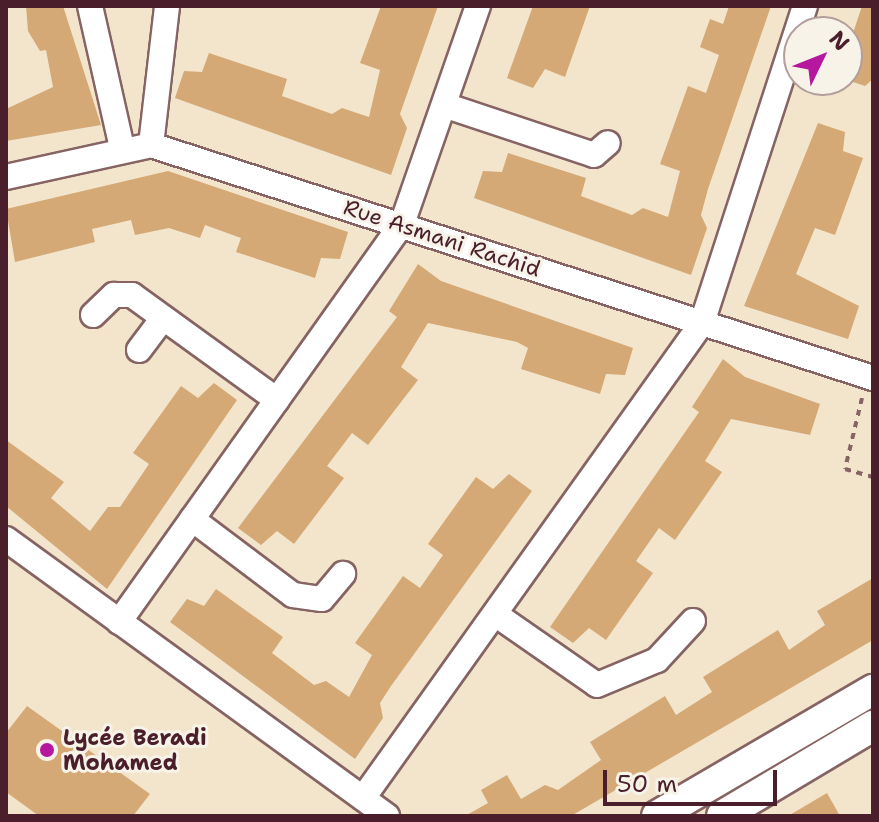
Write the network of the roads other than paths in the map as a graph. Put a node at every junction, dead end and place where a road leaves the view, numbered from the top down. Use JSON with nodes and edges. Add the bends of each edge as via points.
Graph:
{"nodes":[{"id":1,"x":90,"y":6,"type":"edge"},
{"id":2,"x":167,"y":6,"type":"edge"},
{"id":3,"x":478,"y":6,"type":"edge"},
{"id":4,"x":805,"y":6,"type":"edge"},
{"id":5,"x":444,"y":105,"type":"junction"},
{"id":6,"x":608,"y":143,"type":"dead end"},
{"id":7,"x":151,"y":145,"type":"junction"},
{"id":8,"x":122,"y":148,"type":"junction"},
{"id":9,"x":6,"y":177,"type":"edge"},
{"id":10,"x":402,"y":224,"type":"junction"},
{"id":11,"x":93,"y":315,"type":"dead end"},
{"id":12,"x":163,"y":318,"type":"junction"},
{"id":13,"x":702,"y":323,"type":"junction"},
{"id":14,"x":139,"y":350,"type":"dead end"},
{"id":15,"x":870,"y":377,"type":"edge"},
{"id":16,"x":277,"y":400,"type":"junction"},
{"id":17,"x":192,"y":519,"type":"junction"},
{"id":18,"x":6,"y":539,"type":"edge"},
{"id":19,"x":343,"y":574,"type":"dead end"},
{"id":20,"x":495,"y":614,"type":"junction"},
{"id":21,"x":693,"y":621,"type":"dead end"},
{"id":22,"x":119,"y":622,"type":"junction"},
{"id":23,"x":873,"y":690,"type":"edge"},
{"id":24,"x":873,"y":726,"type":"edge"},
{"id":25,"x":363,"y":798,"type":"junction"},
{"id":26,"x":387,"y":816,"type":"edge"},
{"id":27,"x":657,"y":816,"type":"edge"},
{"id":28,"x":722,"y":816,"type":"edge"}],
"edges":[{"from":1,"to":8,"type":"street"},
{"from":2,"to":7,"type":"street"},
{"from":3,"to":5,"type":"street"},
{"from":4,"to":13,"type":"street"},
{"from":5,"to":6,"type":"street","via":[[594,155]]},
{"from":5,"to":10,"type":"street"},
{"from":7,"to":8,"type":"street","name":"Rue Asmani Rachid"},
{"from":7,"to":10,"type":"street","name":"Rue Asmani Rachid"},
{"from":8,"to":9,"type":"street","name":"Rue Asmani Rachid"},
{"from":10,"to":13,"type":"street","name":"Rue Asmani Rachid"},
{"from":10,"to":16,"type":"street"},
{"from":11,"to":12,"type":"street","via":[[123,294]]},
{"from":12,"to":14,"type":"street"},
{"from":12,"to":16,"type":"street"},
{"from":13,"to":15,"type":"street","name":"Rue Asmani Rachid"},
{"from":13,"to":20,"type":"street"},
{"from":16,"to":17,"type":"street"},
{"from":17,"to":19,"type":"street","via":[[293,595],[322,599]]},
{"from":17,"to":22,"type":"street"},
{"from":18,"to":22,"type":"street"},
{"from":20,"to":21,"type":"street","via":[[597,685],[657,660]]},
{"from":20,"to":25,"type":"street"},
{"from":22,"to":25,"type":"street"},
{"from":23,"to":27,"type":"main road"},
{"from":24,"to":28,"type":"main road"},
{"from":25,"to":26,"type":"street"}]}
